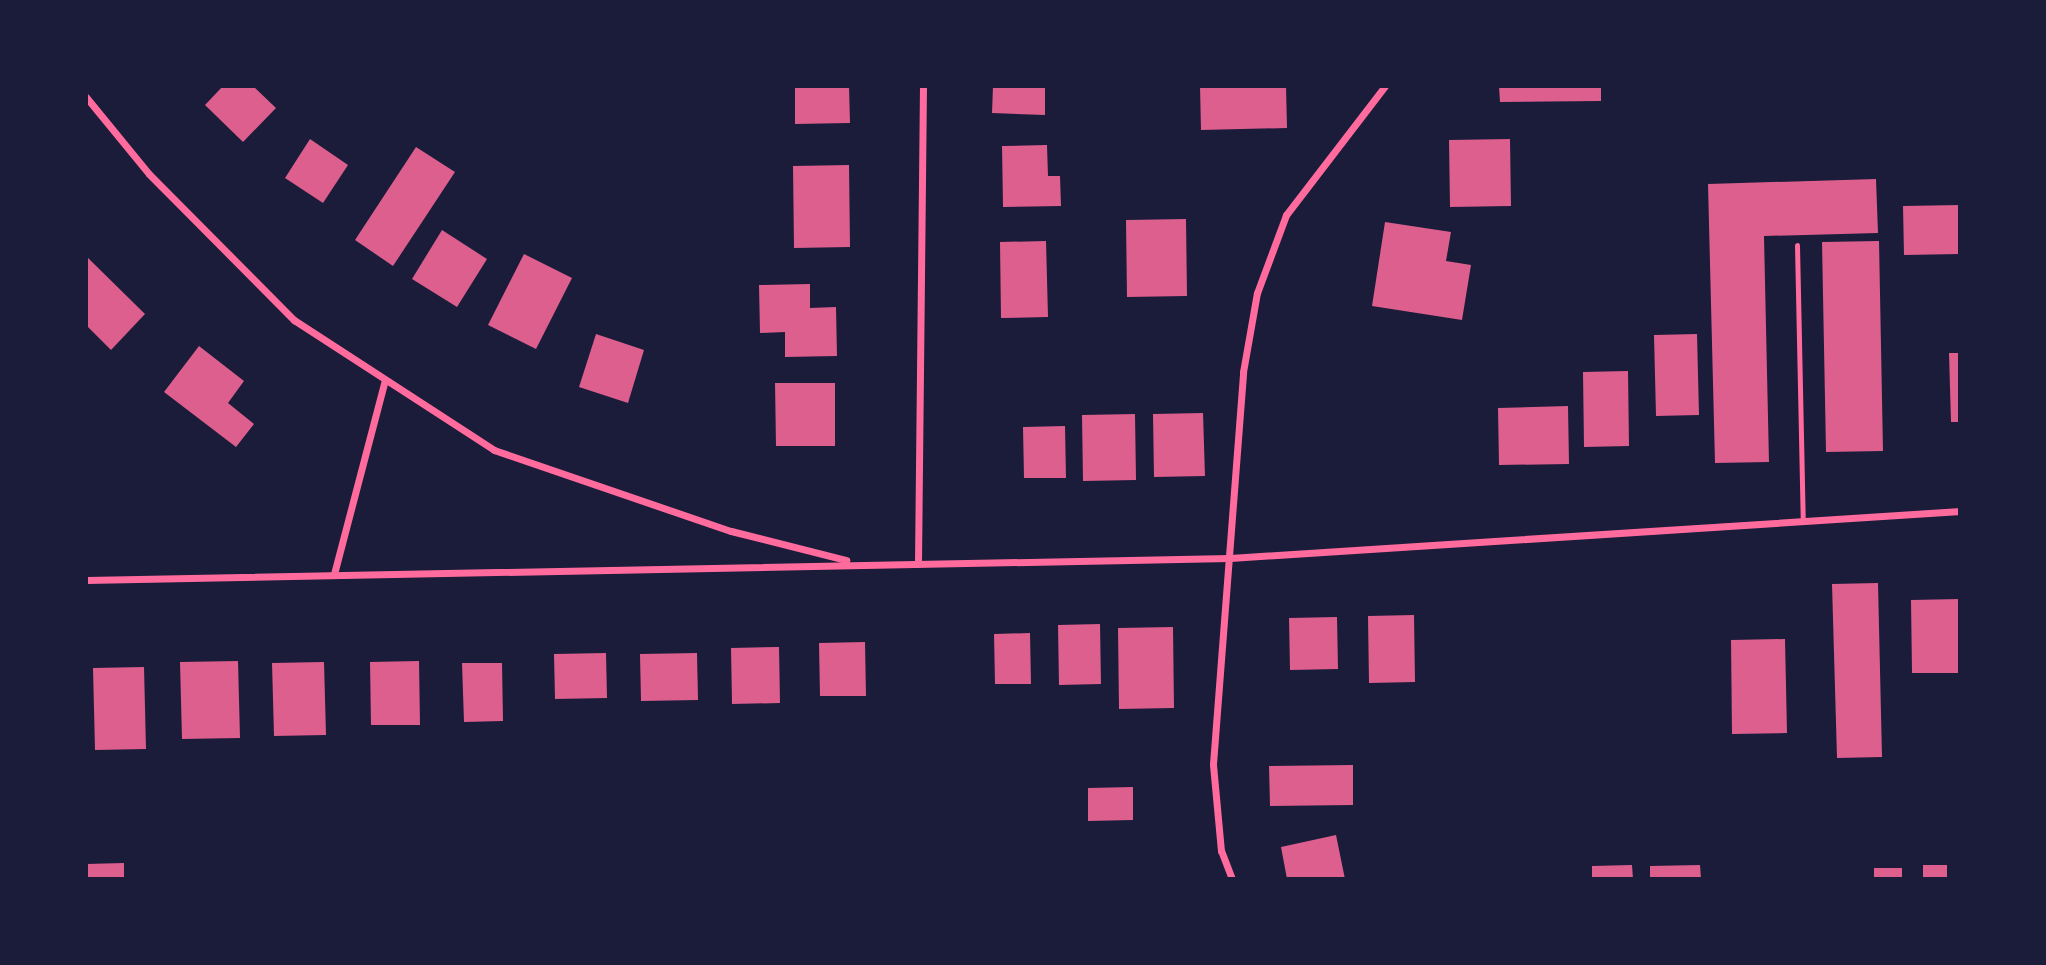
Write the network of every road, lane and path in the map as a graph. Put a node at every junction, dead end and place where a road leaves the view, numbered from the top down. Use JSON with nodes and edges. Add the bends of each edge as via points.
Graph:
{"nodes":[{"id":1,"x":923,"y":86,"type":"edge"},
{"id":2,"x":1385,"y":86,"type":"edge"},
{"id":3,"x":86,"y":97,"type":"edge"},
{"id":4,"x":1797,"y":245,"type":"dead end"},
{"id":5,"x":385,"y":380,"type":"junction"},
{"id":6,"x":1960,"y":511,"type":"edge"},
{"id":7,"x":1803,"y":521,"type":"junction"},
{"id":8,"x":1230,"y":558,"type":"junction"},
{"id":9,"x":856,"y":562,"type":"junction"},
{"id":10,"x":918,"y":562,"type":"junction"},
{"id":11,"x":334,"y":574,"type":"junction"},
{"id":12,"x":86,"y":580,"type":"edge"},
{"id":13,"x":1232,"y":879,"type":"edge"}],
"edges":[{"from":1,"to":10,"type":"street"},
{"from":2,"to":8,"type":"street","via":[[1286,215],[1257,293],[1243,372]]},
{"from":3,"to":5,"type":"street","via":[[149,174],[294,320]]},
{"from":4,"to":7,"type":"lane"},
{"from":5,"to":9,"type":"street","via":[[494,450],[731,531]]},
{"from":5,"to":11,"type":"street"},
{"from":6,"to":7,"type":"street"},
{"from":7,"to":8,"type":"street"},
{"from":8,"to":10,"type":"street"},
{"from":8,"to":13,"type":"street","via":[[1213,764],[1221,851]]},
{"from":9,"to":10,"type":"street"},
{"from":9,"to":11,"type":"street"},
{"from":11,"to":12,"type":"street"}]}
